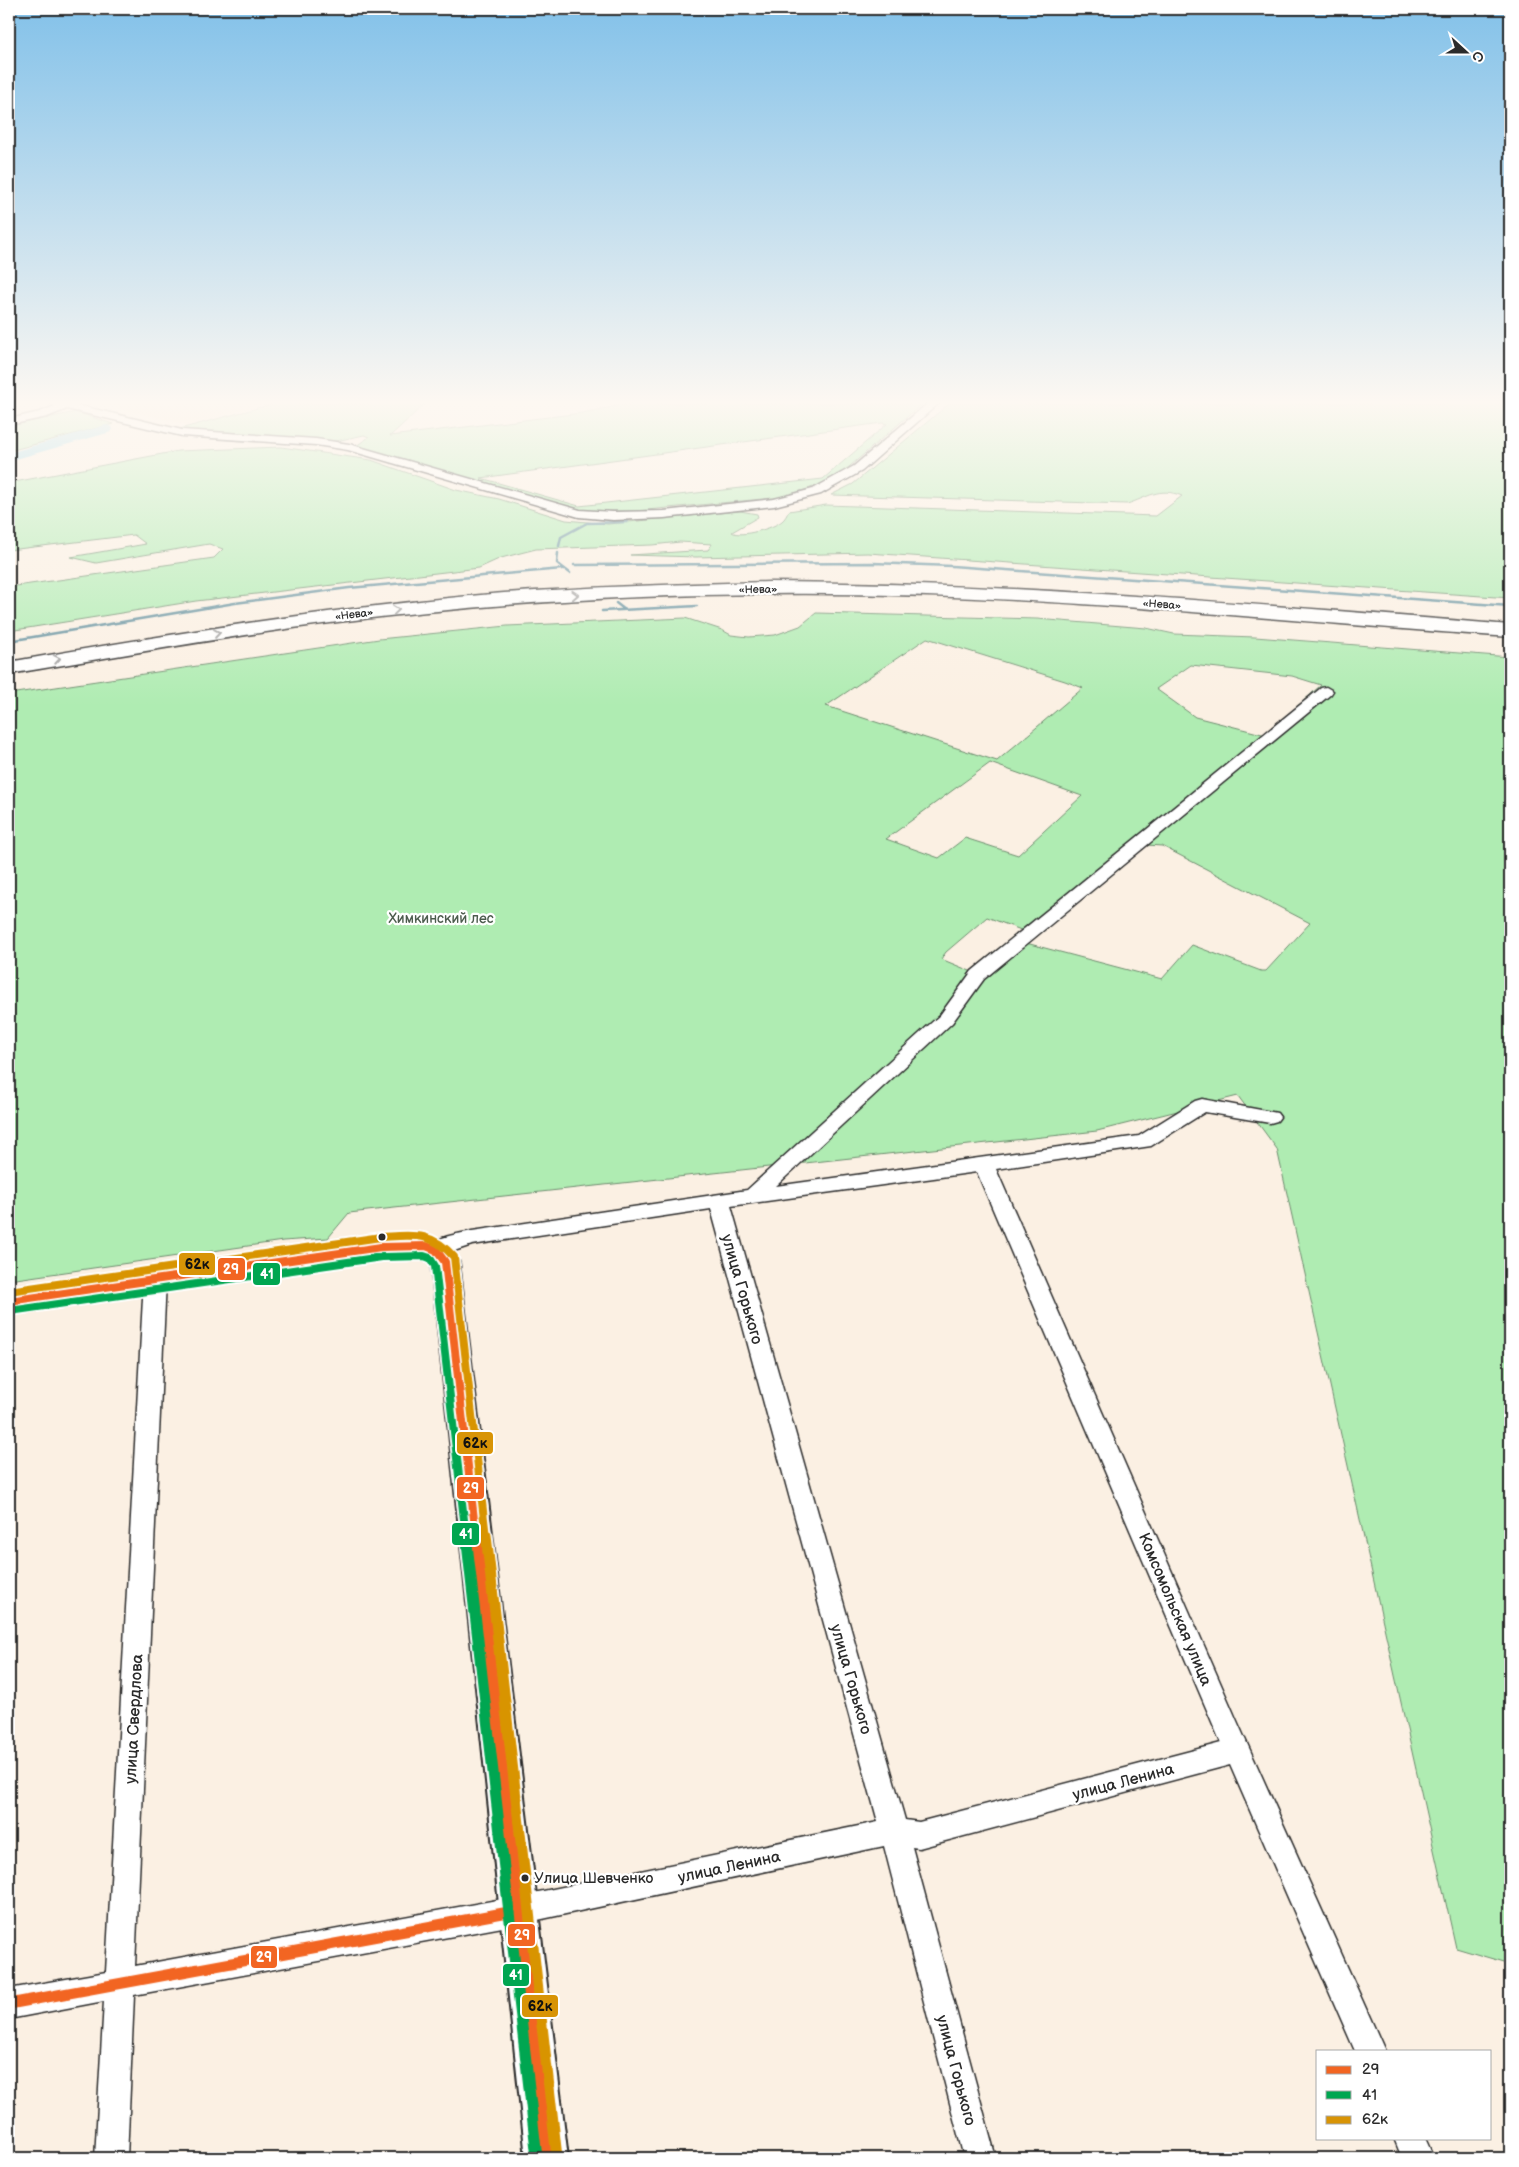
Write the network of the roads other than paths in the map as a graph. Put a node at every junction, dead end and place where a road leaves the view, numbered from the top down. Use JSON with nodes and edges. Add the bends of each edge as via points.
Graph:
{"nodes":[{"id":1,"x":547,"y":504,"type":"edge"},
{"id":2,"x":766,"y":504,"type":"edge"},
{"id":3,"x":1510,"y":617,"type":"edge"},
{"id":4,"x":1510,"y":631,"type":"edge"},
{"id":5,"x":9,"y":653,"type":"edge"},
{"id":6,"x":9,"y":668,"type":"edge"},
{"id":7,"x":1326,"y":691,"type":"dead end"},
{"id":8,"x":1270,"y":1117,"type":"dead end"},
{"id":9,"x":985,"y":1166,"type":"junction"},
{"id":10,"x":753,"y":1196,"type":"junction"},
{"id":11,"x":719,"y":1201,"type":"junction"},
{"id":12,"x":436,"y":1250,"type":"junction"},
{"id":13,"x":155,"y":1280,"type":"junction"},
{"id":14,"x":9,"y":1301,"type":"edge"},
{"id":15,"x":1237,"y":1751,"type":"junction"},
{"id":16,"x":894,"y":1831,"type":"junction"},
{"id":17,"x":518,"y":1910,"type":"junction"},
{"id":18,"x":120,"y":1983,"type":"junction"},
{"id":19,"x":9,"y":2004,"type":"edge"},
{"id":20,"x":1370,"y":2050,"type":"edge"},
{"id":21,"x":1410,"y":2140,"type":"edge"},
{"id":22,"x":111,"y":2158,"type":"edge"},
{"id":23,"x":547,"y":2158,"type":"edge"},
{"id":24,"x":980,"y":2158,"type":"edge"},
{"id":25,"x":1418,"y":2158,"type":"edge"}],
"edges":[{"from":1,"to":2,"type":"street","via":[[578,513],[637,517]]},
{"from":3,"to":5,"type":"highway","name":"«Нева»","via":[[1036,582],[906,577],[706,576],[554,583],[373,598],[180,624]]},
{"from":6,"to":4,"type":"highway","name":"«Нева»","one_way":true,"via":[[352,614],[507,599],[705,589],[840,588],[1043,595]]},
{"from":7,"to":10,"type":"street","via":[[978,975],[946,1018]]},
{"from":8,"to":9,"type":"street","via":[[1202,1105],[1144,1142]]},
{"from":9,"to":10,"type":"street"},
{"from":9,"to":15,"type":"street","name":"Комсомольская улица"},
{"from":10,"to":11,"type":"street"},
{"from":11,"to":12,"type":"street","via":[[472,1238]]},
{"from":11,"to":16,"type":"street","name":"улица Горького"},
{"from":12,"to":13,"type":"main road","via":[[414,1245],[381,1247]]},
{"from":12,"to":17,"type":"main road","via":[[445,1262]]},
{"from":13,"to":14,"type":"main road"},
{"from":13,"to":18,"type":"street","name":"улица Свердлова"},
{"from":15,"to":16,"type":"street","name":"улица Ленина","via":[[919,1835]]},
{"from":15,"to":20,"type":"street","name":"Комсомольская улица"},
{"from":16,"to":17,"type":"street","name":"улица Ленина"},
{"from":16,"to":24,"type":"street","name":"улица Горького"},
{"from":17,"to":18,"type":"street","name":"улица Ленина"},
{"from":17,"to":23,"type":"main road"},
{"from":18,"to":19,"type":"street","name":"улица Ленина"},
{"from":18,"to":22,"type":"street","name":"улица Свердлова"},
{"from":21,"to":25,"type":"street"}]}
